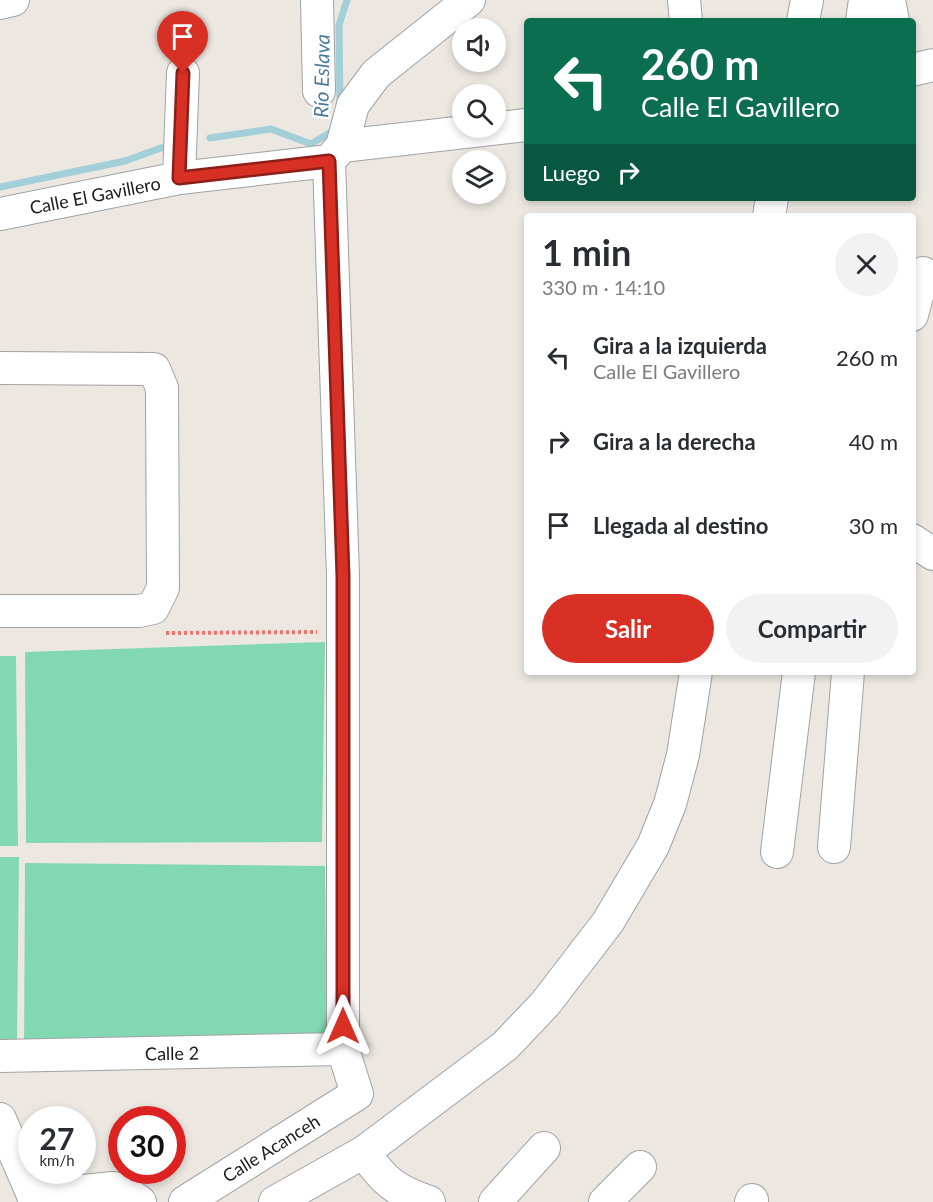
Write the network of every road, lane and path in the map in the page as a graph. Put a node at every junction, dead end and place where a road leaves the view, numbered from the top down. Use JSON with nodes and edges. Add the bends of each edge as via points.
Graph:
{"nodes":[{"id":1,"x":13,"y":0,"type":"edge"},
{"id":2,"x":317,"y":0,"type":"edge"},
{"id":3,"x":469,"y":0,"type":"edge"},
{"id":4,"x":684,"y":0,"type":"edge"},
{"id":5,"x":807,"y":0,"type":"edge"},
{"id":6,"x":865,"y":0,"type":"edge"},
{"id":7,"x":890,"y":0,"type":"edge"},
{"id":8,"x":0,"y":3,"type":"edge"},
{"id":9,"x":686,"y":18,"type":"edge"},
{"id":10,"x":804,"y":18,"type":"edge"},
{"id":11,"x":862,"y":18,"type":"edge"},
{"id":12,"x":893,"y":18,"type":"edge"},
{"id":13,"x":933,"y":65,"type":"edge"},
{"id":14,"x":916,"y":69,"type":"edge"},
{"id":15,"x":183,"y":73,"type":"dead end"},
{"id":16,"x":319,"y":91,"type":"dead end"},
{"id":17,"x":524,"y":125,"type":"edge"},
{"id":18,"x":335,"y":153,"type":"junction"},
{"id":19,"x":179,"y":178,"type":"junction"},
{"id":20,"x":0,"y":214,"type":"edge"},
{"id":21,"x":923,"y":273,"type":"edge"},
{"id":22,"x":916,"y":300,"type":"edge"},
{"id":23,"x":0,"y":368,"type":"edge"},
{"id":24,"x":916,"y":543,"type":"edge"},
{"id":25,"x":933,"y":554,"type":"edge"},
{"id":26,"x":0,"y":611,"type":"edge"},
{"id":27,"x":343,"y":632,"type":"junction"},
{"id":28,"x":154,"y":633,"type":"dead end"},
{"id":29,"x":696,"y":675,"type":"edge"},
{"id":30,"x":799,"y":675,"type":"edge"},
{"id":31,"x":848,"y":675,"type":"edge"},
{"id":32,"x":834,"y":847,"type":"dead end"},
{"id":33,"x":777,"y":852,"type":"dead end"},
{"id":34,"x":343,"y":1049,"type":"junction"},
{"id":35,"x":0,"y":1056,"type":"edge"},
{"id":36,"x":0,"y":1119,"type":"edge"},
{"id":37,"x":544,"y":1148,"type":"dead end"},
{"id":38,"x":364,"y":1152,"type":"junction"},
{"id":39,"x":640,"y":1167,"type":"dead end"},
{"id":40,"x":35,"y":1199,"type":"edge"},
{"id":41,"x":140,"y":1202,"type":"edge"},
{"id":42,"x":185,"y":1202,"type":"edge"},
{"id":43,"x":274,"y":1202,"type":"edge"},
{"id":44,"x":429,"y":1202,"type":"edge"},
{"id":45,"x":495,"y":1202,"type":"edge"},
{"id":46,"x":605,"y":1202,"type":"edge"}],
"edges":[{"from":1,"to":8,"type":"street"},
{"from":2,"to":16,"type":"street"},
{"from":3,"to":18,"type":"street","via":[[376,74],[353,105]]},
{"from":4,"to":9,"type":"street"},
{"from":5,"to":10,"type":"street"},
{"from":6,"to":11,"type":"street"},
{"from":7,"to":12,"type":"street"},
{"from":13,"to":14,"type":"street"},
{"from":15,"to":19,"type":"street"},
{"from":17,"to":18,"type":"street","name":"Calle El Gavillero"},
{"from":18,"to":19,"type":"street","name":"Calle El Gavillero"},
{"from":18,"to":27,"type":"street"},
{"from":19,"to":20,"type":"street","name":"Calle El Gavillero"},
{"from":21,"to":22,"type":"street"},
{"from":23,"to":26,"type":"street","via":[[154,369],[162,388],[163,588],[153,608],[139,611]]},
{"from":24,"to":25,"type":"street"},
{"from":27,"to":28,"type":"path"},
{"from":27,"to":34,"type":"street"},
{"from":29,"to":38,"type":"street","via":[[683,755],[670,804],[633,882],[608,922],[545,1004],[505,1046]]},
{"from":30,"to":33,"type":"street"},
{"from":31,"to":32,"type":"street"},
{"from":34,"to":35,"type":"street","name":"Calle 2"},
{"from":34,"to":42,"type":"street","name":"Calle Acanceh","via":[[357,1094]]},
{"from":36,"to":40,"type":"street"},
{"from":37,"to":45,"type":"street"},
{"from":38,"to":43,"type":"street"},
{"from":38,"to":44,"type":"street","via":[[384,1179],[402,1193]]},
{"from":39,"to":46,"type":"street"},
{"from":40,"to":41,"type":"street","via":[[113,1188]]}]}
